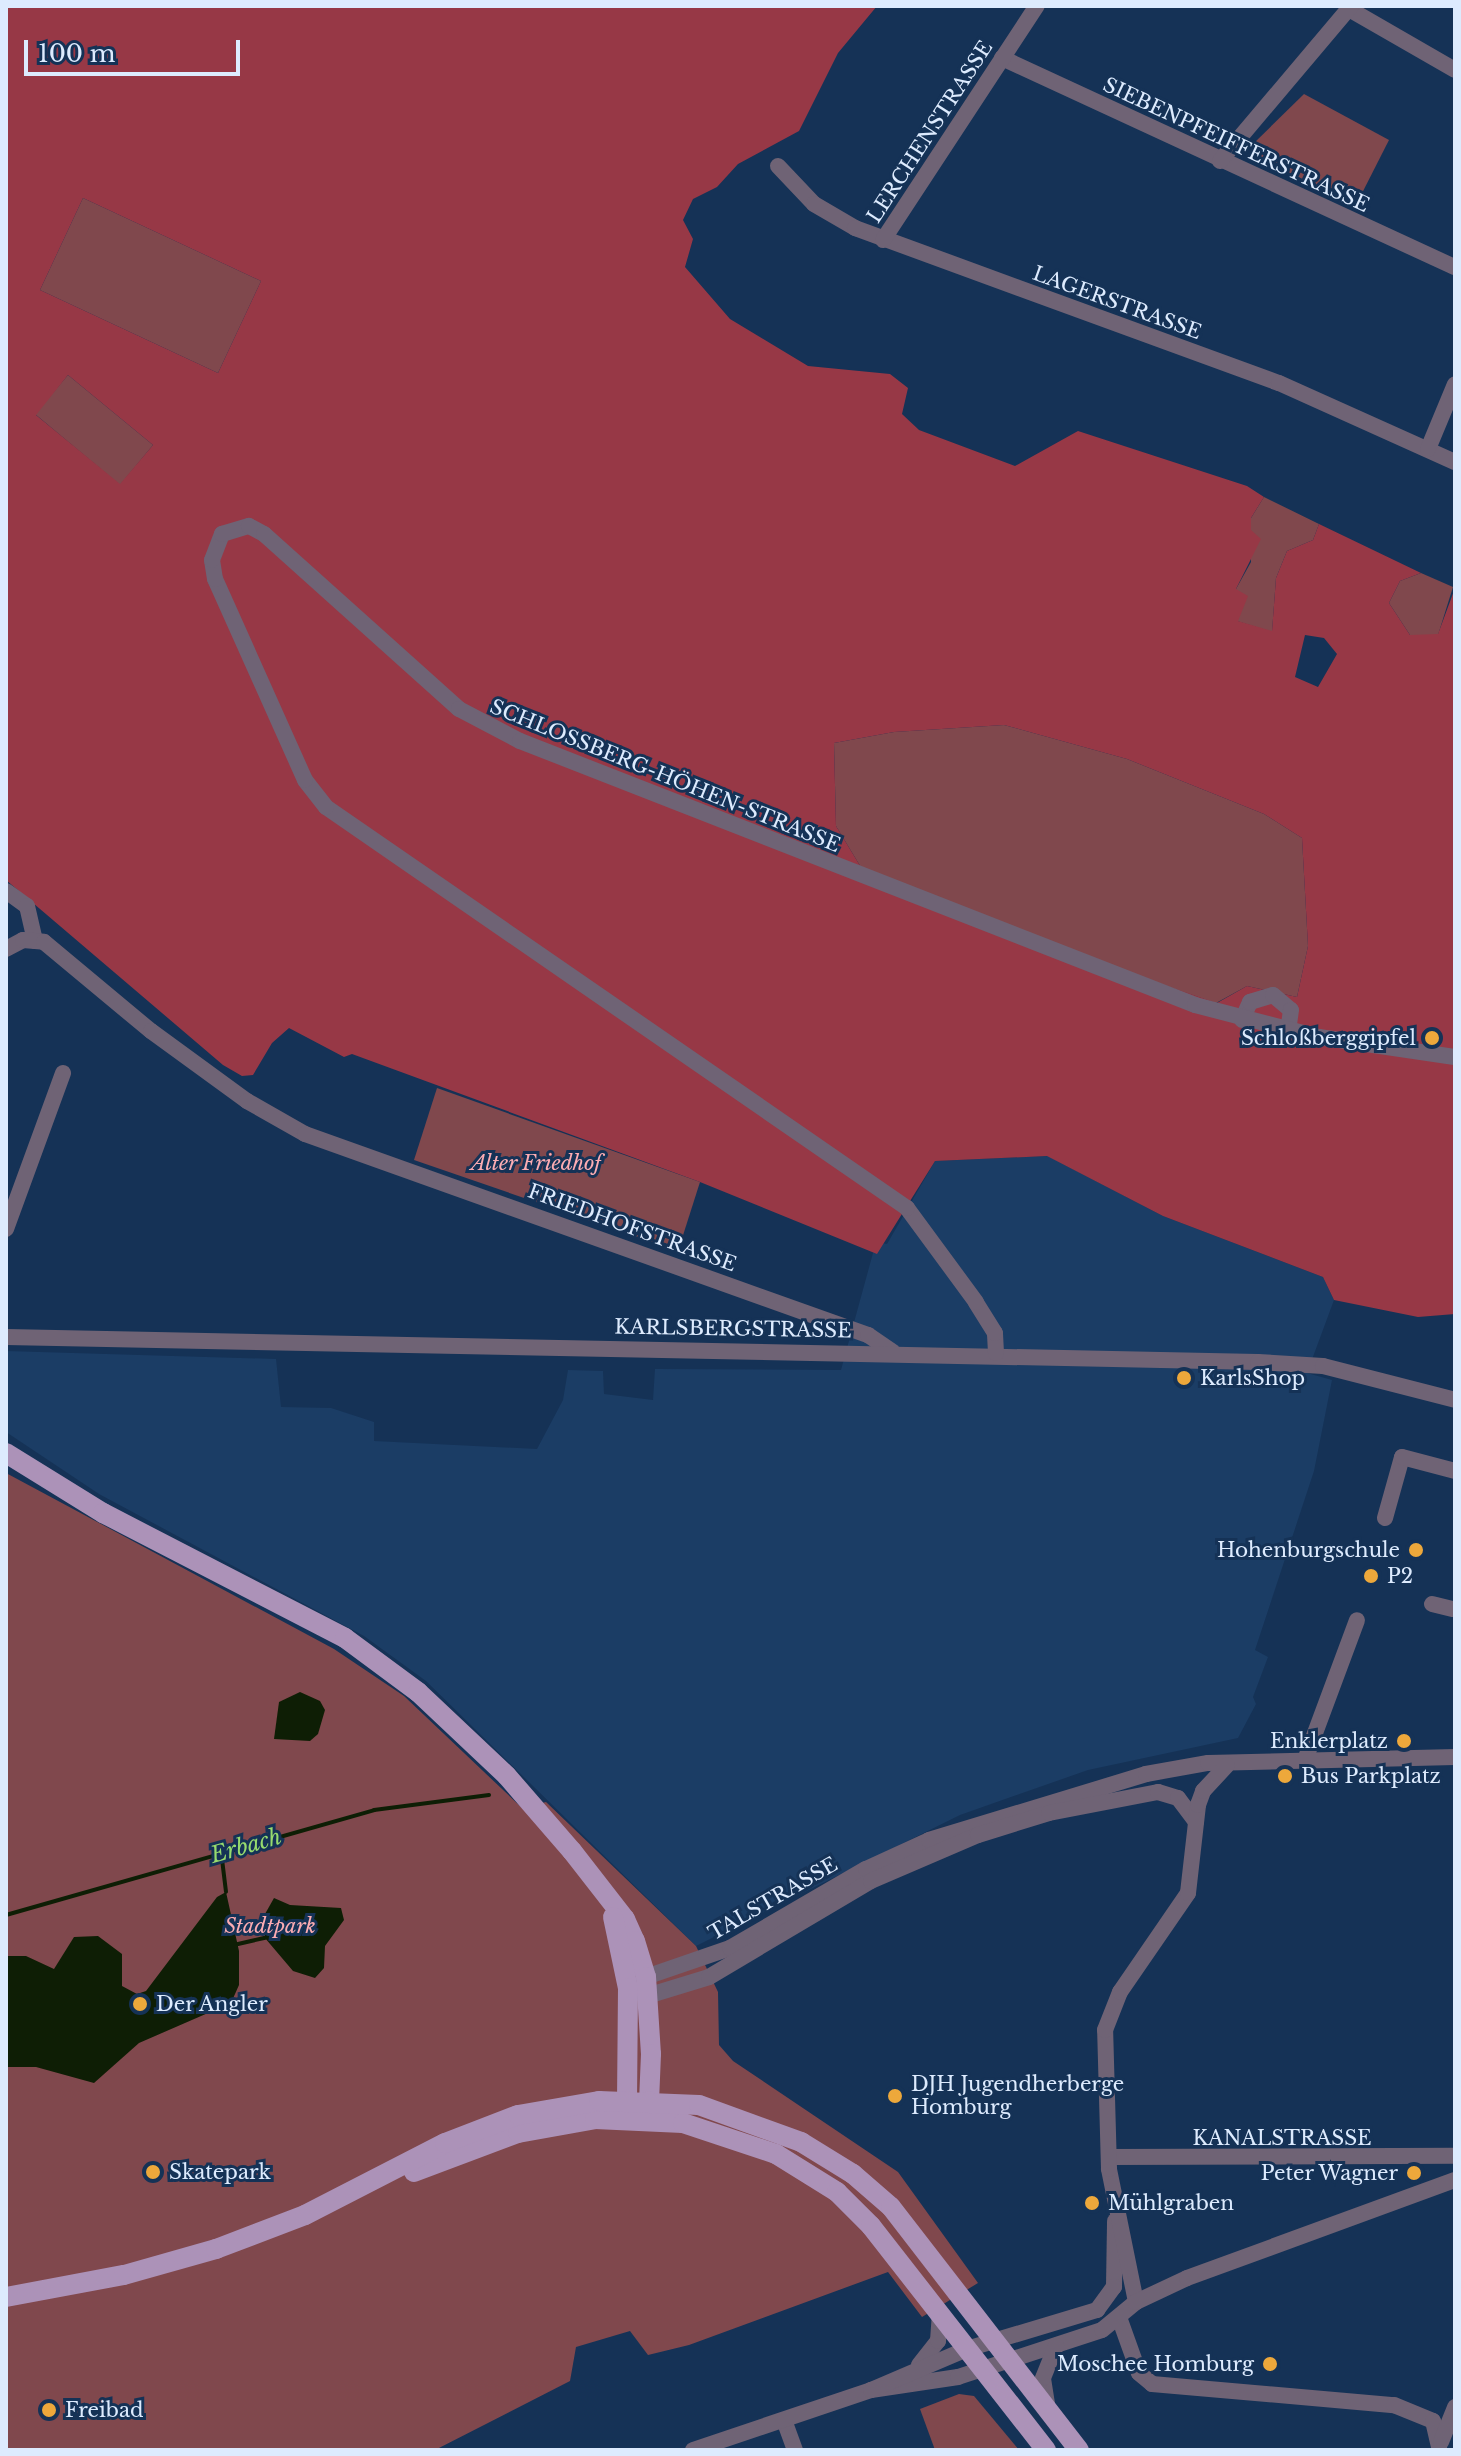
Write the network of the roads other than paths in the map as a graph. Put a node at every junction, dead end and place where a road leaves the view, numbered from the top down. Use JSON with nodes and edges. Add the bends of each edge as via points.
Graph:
{"nodes":[{"id":1,"x":1037,"y":6,"type":"edge"},
{"id":2,"x":1350,"y":7,"type":"edge"},
{"id":3,"x":1002,"y":58,"type":"junction"},
{"id":4,"x":1455,"y":70,"type":"edge"},
{"id":5,"x":1220,"y":161,"type":"junction"},
{"id":6,"x":778,"y":166,"type":"dead end"},
{"id":7,"x":883,"y":240,"type":"junction"},
{"id":8,"x":1455,"y":267,"type":"edge"},
{"id":9,"x":1455,"y":384,"type":"edge"},
{"id":10,"x":1428,"y":449,"type":"junction"},
{"id":11,"x":1455,"y":462,"type":"edge"},
{"id":12,"x":6,"y":891,"type":"edge"},
{"id":13,"x":35,"y":941,"type":"junction"},
{"id":14,"x":6,"y":949,"type":"edge"},
{"id":15,"x":1242,"y":1020,"type":"junction"},
{"id":16,"x":1288,"y":1031,"type":"junction"},
{"id":17,"x":1455,"y":1057,"type":"edge"},
{"id":18,"x":63,"y":1073,"type":"dead end"},
{"id":19,"x":6,"y":1229,"type":"edge"},
{"id":20,"x":6,"y":1337,"type":"edge"},
{"id":21,"x":893,"y":1352,"type":"junction"},
{"id":22,"x":996,"y":1353,"type":"junction"},
{"id":23,"x":1455,"y":1400,"type":"edge"},
{"id":24,"x":6,"y":1453,"type":"edge"},
{"id":25,"x":1455,"y":1471,"type":"edge"},
{"id":26,"x":1385,"y":1518,"type":"dead end"},
{"id":27,"x":1432,"y":1604,"type":"dead end"},
{"id":28,"x":1454,"y":1608,"type":"edge"},
{"id":29,"x":1357,"y":1620,"type":"dead end"},
{"id":30,"x":1455,"y":1757,"type":"edge"},
{"id":31,"x":1305,"y":1760,"type":"junction"},
{"id":32,"x":1227,"y":1765,"type":"junction"},
{"id":33,"x":1196,"y":1822,"type":"junction"},
{"id":34,"x":640,"y":1987,"type":"junction"},
{"id":35,"x":637,"y":2107,"type":"junction"},
{"id":36,"x":1455,"y":2156,"type":"edge"},
{"id":37,"x":1109,"y":2157,"type":"junction"},
{"id":38,"x":1455,"y":2180,"type":"edge"},
{"id":39,"x":1116,"y":2205,"type":"junction"},
{"id":40,"x":1114,"y":2287,"type":"junction"},
{"id":41,"x":1135,"y":2294,"type":"junction"},
{"id":42,"x":6,"y":2297,"type":"edge"},
{"id":43,"x":940,"y":2310,"type":"junction"},
{"id":44,"x":1120,"y":2320,"type":"junction"},
{"id":45,"x":994,"y":2340,"type":"junction"},
{"id":46,"x":1056,"y":2346,"type":"junction"},
{"id":47,"x":967,"y":2349,"type":"junction"},
{"id":48,"x":1010,"y":2362,"type":"junction"},
{"id":49,"x":982,"y":2370,"type":"junction"},
{"id":50,"x":912,"y":2371,"type":"junction"},
{"id":51,"x":871,"y":2390,"type":"junction"},
{"id":52,"x":1455,"y":2407,"type":"edge"},
{"id":53,"x":1049,"y":2416,"type":"junction"},
{"id":54,"x":784,"y":2420,"type":"junction"},
{"id":55,"x":1438,"y":2448,"type":"edge"},
{"id":56,"x":693,"y":2450,"type":"edge"},
{"id":57,"x":795,"y":2450,"type":"edge"},
{"id":58,"x":1046,"y":2450,"type":"edge"},
{"id":59,"x":1079,"y":2450,"type":"edge"}],
"edges":[{"from":1,"to":3,"type":"street","name":"LERCHENSTRASSE"},
{"from":2,"to":4,"type":"street"},
{"from":2,"to":5,"type":"street"},
{"from":3,"to":5,"type":"street","name":"SIEBENPFEIFFERSTRASSE"},
{"from":3,"to":7,"type":"street","name":"LERCHENSTRASSE"},
{"from":5,"to":8,"type":"street","name":"SIEBENPFEIFFERSTRASSE"},
{"from":6,"to":7,"type":"street","name":"LAGERSTRASSE","via":[[814,204]]},
{"from":7,"to":10,"type":"street","name":"LAGERSTRASSE","via":[[1279,383]]},
{"from":9,"to":10,"type":"street"},
{"from":10,"to":11,"type":"street","name":"LAGERSTRASSE"},
{"from":12,"to":13,"type":"street","via":[[27,906]]},
{"from":13,"to":14,"type":"street","via":[[23,940]]},
{"from":13,"to":21,"type":"street","name":"FRIEDHOFSTRASSE","via":[[44,942],[223,1083],[305,1134],[868,1335]]},
{"from":15,"to":16,"type":"street","name":"SCHLOSSBERG-HÖHEN-STRASSE"},
{"from":15,"to":16,"type":"street","via":[[1250,1002],[1273,995],[1291,1010]]},
{"from":15,"to":22,"type":"street","name":"SCHLOSSBERG-HÖHEN-STRASSE","via":[[1030,944],[492,728],[448,700],[264,534],[236,526],[222,534],[212,560],[215,579],[305,780],[326,807],[898,1200],[922,1224],[976,1302],[995,1333]]},
{"from":16,"to":17,"type":"street","name":"SCHLOSSBERG-HÖHEN-STRASSE"},
{"from":18,"to":19,"type":"street"},
{"from":20,"to":21,"type":"street","name":"KARLSBERGSTRASSE"},
{"from":21,"to":22,"type":"street","name":"KARLSBERGSTRASSE"},
{"from":22,"to":23,"type":"street","name":"KARLSBERGSTRASSE","via":[[1323,1366]]},
{"from":24,"to":34,"type":"main road","via":[[103,1513],[345,1638],[418,1692],[534,1805],[603,1892]]},
{"from":25,"to":26,"type":"street","via":[[1402,1457]]},
{"from":27,"to":28,"type":"street"},
{"from":29,"to":31,"type":"street"},
{"from":30,"to":31,"type":"street","name":"TALSTRASSE"},
{"from":31,"to":32,"type":"street","name":"TALSTRASSE"},
{"from":32,"to":33,"type":"street","via":[[1203,1791]]},
{"from":32,"to":34,"type":"street","name":"TALSTRASSE","via":[[1146,1774],[929,1840],[866,1869],[730,1948]]},
{"from":33,"to":34,"type":"street","name":"TALSTRASSE","via":[[1178,1798],[1158,1792],[1117,1796],[978,1835],[871,1881],[709,1977]]},
{"from":33,"to":37,"type":"street","via":[[1194,1865],[1180,1910],[1120,1992],[1105,2030]]},
{"from":34,"to":35,"type":"main road"},
{"from":35,"to":42,"type":"main road","via":[[518,2133],[171,2263]]},
{"from":35,"to":43,"type":"main road","via":[[711,2129],[808,2172],[871,2226]]},
{"from":35,"to":45,"type":"main road","via":[[699,2105],[763,2125],[841,2166],[891,2207]]},
{"from":36,"to":37,"type":"street","name":"KANALSTRASSE"},
{"from":37,"to":39,"type":"street"},
{"from":38,"to":41,"type":"street"},
{"from":39,"to":40,"type":"street"},
{"from":39,"to":41,"type":"street"},
{"from":40,"to":41,"type":"street","via":[[1125,2300]]},
{"from":40,"to":45,"type":"street","via":[[1097,2310]]},
{"from":41,"to":44,"type":"street"},
{"from":43,"to":47,"type":"main road"},
{"from":43,"to":50,"type":"street","via":[[938,2341]]},
{"from":44,"to":46,"type":"street"},
{"from":44,"to":55,"type":"street","via":[[1139,2373],[1152,2384],[1394,2405],[1433,2421]]},
{"from":45,"to":47,"type":"street"},
{"from":45,"to":48,"type":"main road"},
{"from":46,"to":48,"type":"street"},
{"from":46,"to":53,"type":"street","via":[[1043,2378]]},
{"from":47,"to":49,"type":"main road"},
{"from":47,"to":50,"type":"street"},
{"from":48,"to":49,"type":"street"},
{"from":48,"to":53,"type":"main road"},
{"from":49,"to":51,"type":"street"},
{"from":49,"to":58,"type":"main road"},
{"from":50,"to":51,"type":"street"},
{"from":51,"to":54,"type":"street"},
{"from":52,"to":55,"type":"street"},
{"from":53,"to":59,"type":"main road"},
{"from":54,"to":56,"type":"street"},
{"from":54,"to":57,"type":"street"}]}
